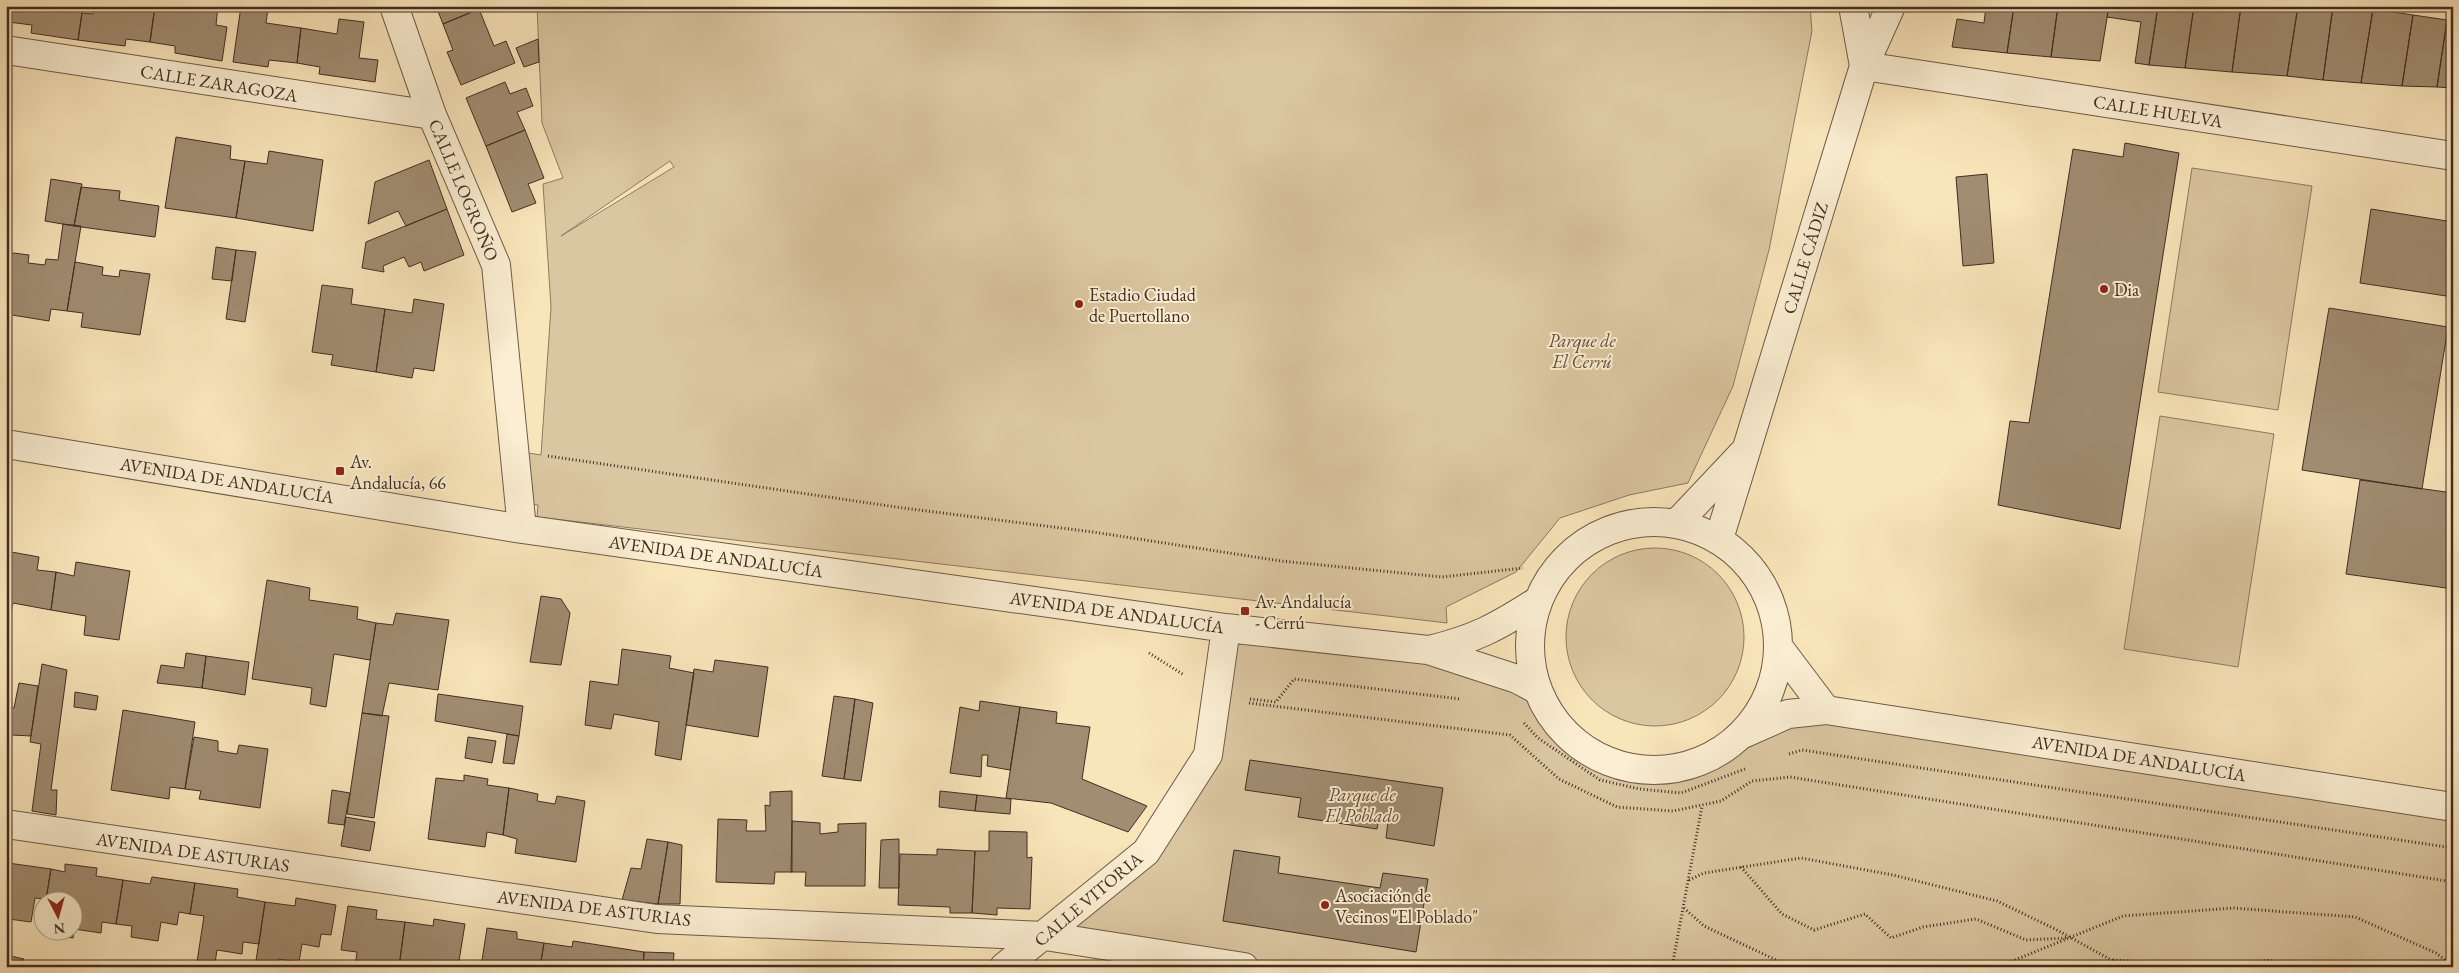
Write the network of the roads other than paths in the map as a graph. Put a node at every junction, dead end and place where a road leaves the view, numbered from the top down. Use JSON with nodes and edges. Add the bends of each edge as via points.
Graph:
{"nodes":[{"id":1,"x":394,"y":6,"type":"edge"},
{"id":2,"x":1853,"y":6,"type":"edge"},
{"id":3,"x":1891,"y":6,"type":"edge"},
{"id":4,"x":6,"y":50,"type":"edge"},
{"id":5,"x":1864,"y":66,"type":"junction"},
{"id":6,"x":432,"y":115,"type":"junction"},
{"id":7,"x":2453,"y":156,"type":"edge"},
{"id":8,"x":6,"y":444,"type":"edge"},
{"id":9,"x":1746,"y":450,"type":"junction"},
{"id":10,"x":1677,"y":523,"type":"junction"},
{"id":11,"x":522,"y":529,"type":"junction"},
{"id":12,"x":1719,"y":539,"type":"junction"},
{"id":13,"x":1536,"y":602,"type":"junction"},
{"id":14,"x":1226,"y":628,"type":"junction"},
{"id":15,"x":1780,"y":649,"type":"junction"},
{"id":16,"x":1428,"y":650,"type":"junction"},
{"id":17,"x":1536,"y":690,"type":"junction"},
{"id":18,"x":1826,"y":710,"type":"junction"},
{"id":19,"x":1744,"y":734,"type":"junction"},
{"id":20,"x":2453,"y":807,"type":"edge"},
{"id":21,"x":6,"y":824,"type":"edge"},
{"id":22,"x":1045,"y":936,"type":"junction"},
{"id":23,"x":1004,"y":967,"type":"edge"},
{"id":24,"x":1244,"y":967,"type":"edge"}],
"edges":[{"from":1,"to":6,"type":"street","name":"CALLE LOGROÑO"},
{"from":2,"to":5,"type":"street","name":"CALLE CÁDIZ"},
{"from":3,"to":5,"type":"street","name":"CALLE CÁDIZ"},
{"from":4,"to":6,"type":"street","name":"CALLE ZARAGOZA"},
{"from":5,"to":7,"type":"street","name":"CALLE HUELVA"},
{"from":5,"to":9,"type":"street","name":"CALLE CÁDIZ"},
{"from":6,"to":11,"type":"street","name":"CALLE LOGROÑO","via":[[496,265]]},
{"from":8,"to":11,"type":"street","name":"AVENIDA DE ANDALUCÍA"},
{"from":9,"to":10,"type":"street","name":"CALLE CÁDIZ"},
{"from":9,"to":12,"type":"street","name":"CALLE CÁDIZ"},
{"from":10,"to":12,"type":"street"},
{"from":10,"to":13,"type":"street","via":[[1634,522],[1592,537],[1549,566]]},
{"from":11,"to":14,"type":"street","name":"AVENIDA DE ANDALUCÍA"},
{"from":12,"to":15,"type":"street","via":[[1752,568],[1769,598]]},
{"from":13,"to":16,"type":"street","name":"AVENIDA DE ANDALUCÍA","via":[[1498,627],[1464,641]]},
{"from":13,"to":17,"type":"street","via":[[1528,646]]},
{"from":14,"to":16,"type":"street","name":"AVENIDA DE ANDALUCÍA"},
{"from":14,"to":22,"type":"street","name":"CALLE VITORIA","via":[[1208,755],[1146,852]]},
{"from":15,"to":18,"type":"street"},
{"from":15,"to":19,"type":"street","via":[[1771,692]]},
{"from":16,"to":17,"type":"street","name":"AVENIDA DE ANDALUCÍA","via":[[1517,679]]},
{"from":17,"to":19,"type":"street","via":[[1558,727],[1592,754],[1623,767],[1666,770],[1708,759]]},
{"from":18,"to":19,"type":"street","name":"AVENIDA DE ANDALUCÍA","via":[[1788,714]]},
{"from":18,"to":20,"type":"street","name":"AVENIDA DE ANDALUCÍA"},
{"from":21,"to":22,"type":"street","name":"AVENIDA DE ASTURIAS","via":[[657,920]]},
{"from":22,"to":23,"type":"street","name":"CALLE VITORIA"},
{"from":22,"to":24,"type":"street","name":"AVENIDA DE ASTURIAS"}]}
